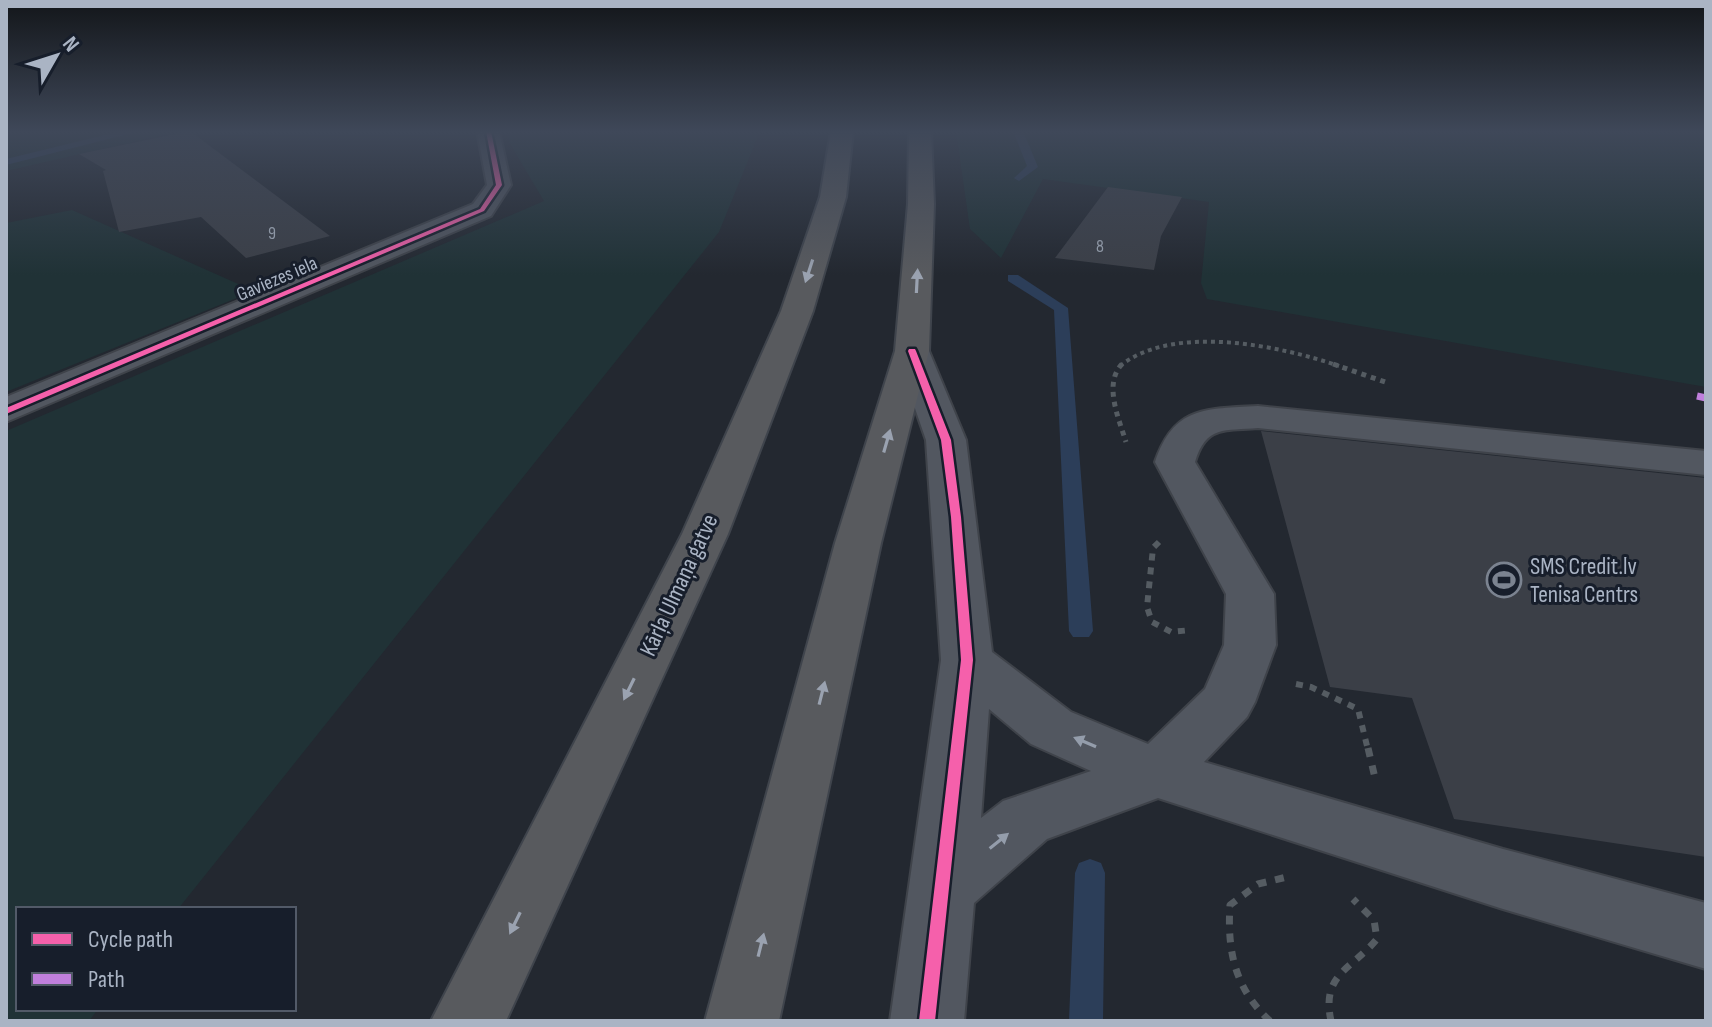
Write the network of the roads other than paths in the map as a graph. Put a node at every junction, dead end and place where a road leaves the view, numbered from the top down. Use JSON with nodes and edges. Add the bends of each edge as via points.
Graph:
{"nodes":[{"id":1,"x":498,"y":179,"type":"edge"},
{"id":2,"x":835,"y":179,"type":"edge"},
{"id":3,"x":921,"y":179,"type":"edge"},
{"id":4,"x":912,"y":351,"type":"junction"},
{"id":5,"x":6,"y":411,"type":"edge"},
{"id":6,"x":1706,"y":463,"type":"edge"},
{"id":7,"x":967,"y":660,"type":"junction"},
{"id":8,"x":1157,"y":773,"type":"junction"},
{"id":9,"x":939,"y":891,"type":"junction"},
{"id":10,"x":1706,"y":936,"type":"edge"},
{"id":11,"x":468,"y":1021,"type":"edge"},
{"id":12,"x":742,"y":1021,"type":"edge"},
{"id":13,"x":927,"y":1021,"type":"edge"}],
"edges":[{"from":1,"to":5,"type":"street","name":"Gaviezes iela","via":[[482,210]]},
{"from":2,"to":11,"type":"highway","name":"Kārļa Ulmaņa gatve","one_way":true,"via":[[797,311],[711,520]]},
{"from":4,"to":3,"type":"highway","one_way":true},
{"from":4,"to":7,"type":"street","via":[[946,440]]},
{"from":12,"to":4,"type":"highway","one_way":true,"via":[[858,543]]},
{"from":6,"to":8,"type":"street","via":[[1258,417],[1208,420],[1183,437],[1175,462],[1250,594],[1250,645],[1227,702]]},
{"from":8,"to":7,"type":"street","one_way":true,"via":[[1051,728]]},
{"from":7,"to":9,"type":"street"},
{"from":9,"to":8,"type":"street","one_way":true,"via":[[1025,820]]},
{"from":8,"to":10,"type":"street"},
{"from":9,"to":13,"type":"street"}]}
